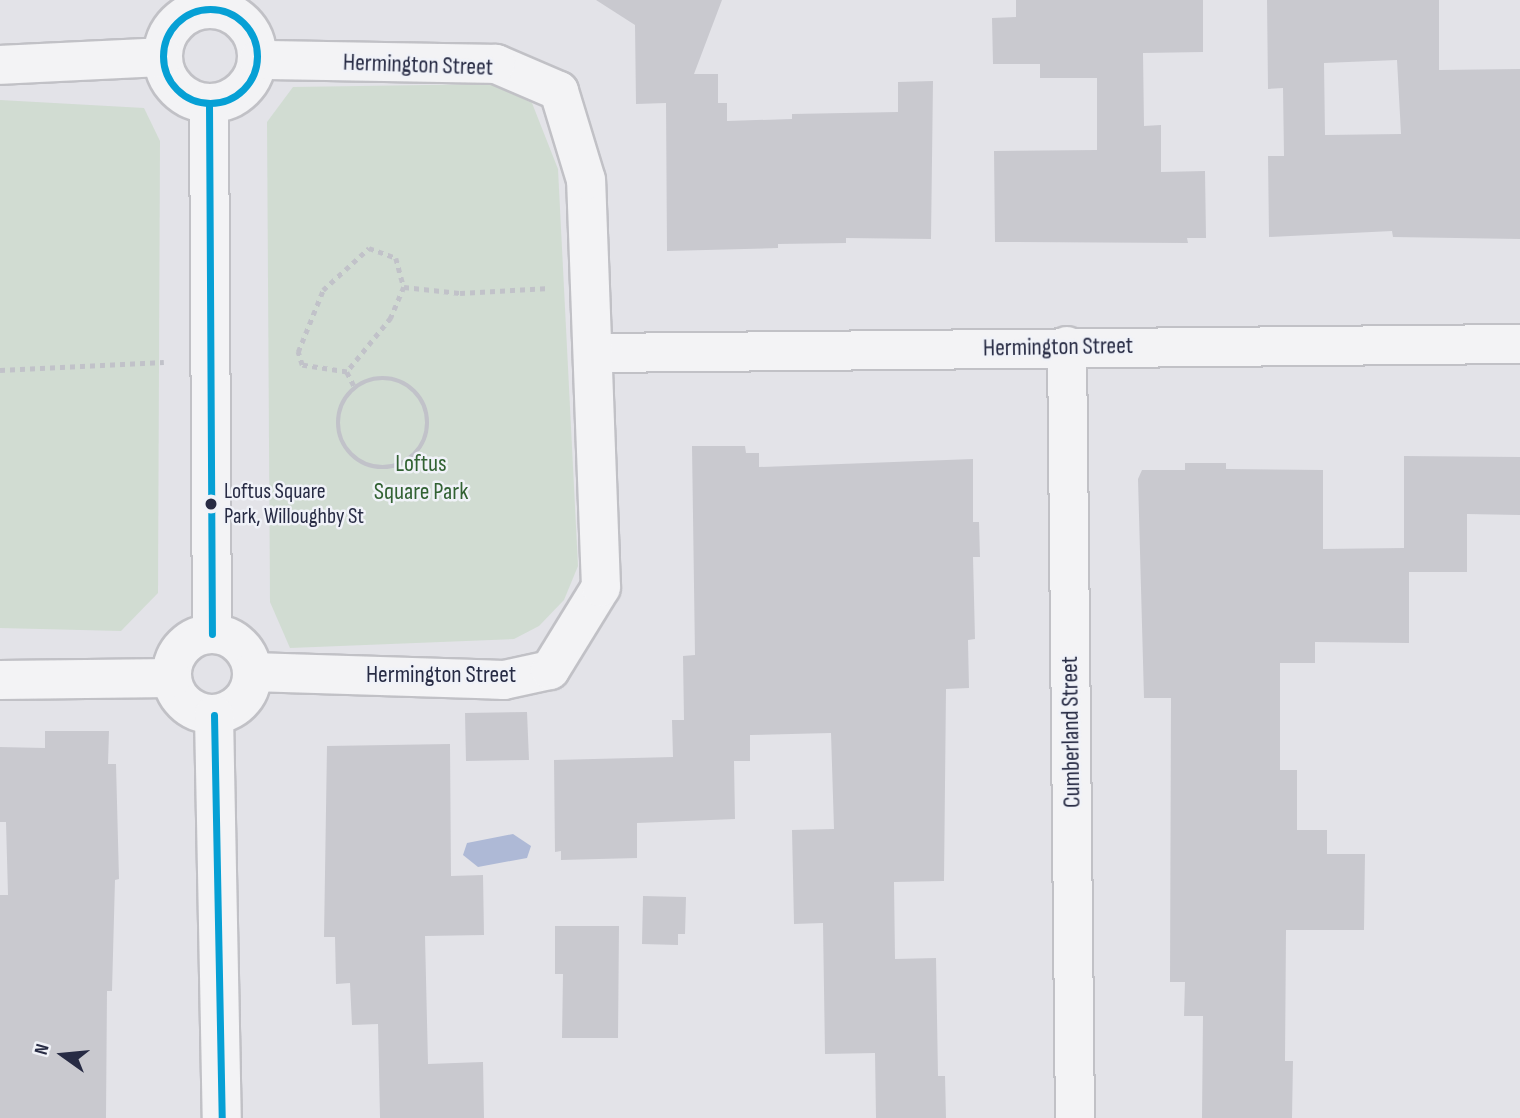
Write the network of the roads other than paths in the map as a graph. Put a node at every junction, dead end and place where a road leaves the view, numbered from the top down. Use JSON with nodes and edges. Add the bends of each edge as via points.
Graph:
{"nodes":[{"id":1,"x":211,"y":4,"type":"edge"},
{"id":2,"x":163,"y":57,"type":"junction"},
{"id":3,"x":258,"y":61,"type":"junction"},
{"id":4,"x":0,"y":65,"type":"edge"},
{"id":5,"x":209,"y":104,"type":"junction"},
{"id":6,"x":1520,"y":344,"type":"edge"},
{"id":7,"x":1067,"y":346,"type":"junction"},
{"id":8,"x":596,"y":353,"type":"junction"},
{"id":9,"x":212,"y":634,"type":"junction"},
{"id":10,"x":252,"y":672,"type":"junction"},
{"id":11,"x":172,"y":678,"type":"junction"},
{"id":12,"x":0,"y":680,"type":"edge"},
{"id":13,"x":214,"y":715,"type":"junction"},
{"id":14,"x":222,"y":1118,"type":"edge"},
{"id":15,"x":1074,"y":1118,"type":"edge"}],
"edges":[{"from":1,"to":2,"type":"street","via":[[171,28]]},
{"from":1,"to":3,"type":"street","via":[[246,24]]},
{"from":2,"to":4,"type":"street"},
{"from":2,"to":5,"type":"street","via":[[172,84],[195,102]]},
{"from":3,"to":5,"type":"street","via":[[242,91]]},
{"from":3,"to":8,"type":"street","name":"Hermington Street","via":[[496,64],[559,91],[586,180]]},
{"from":5,"to":9,"type":"street"},
{"from":6,"to":7,"type":"street","name":"Hermington Street"},
{"from":7,"to":8,"type":"street","name":"Hermington Street"},
{"from":7,"to":15,"type":"street","name":"Cumberland Street"},
{"from":8,"to":10,"type":"street","name":"Hermington Street","via":[[601,587],[550,670],[503,680]]},
{"from":9,"to":10,"type":"street","via":[[244,650]]},
{"from":9,"to":11,"type":"street","via":[[199,636],[179,652]]},
{"from":10,"to":13,"type":"street","via":[[251,685],[237,706]]},
{"from":11,"to":12,"type":"street"},
{"from":11,"to":13,"type":"street","via":[[186,705]]},
{"from":13,"to":14,"type":"street"}]}
